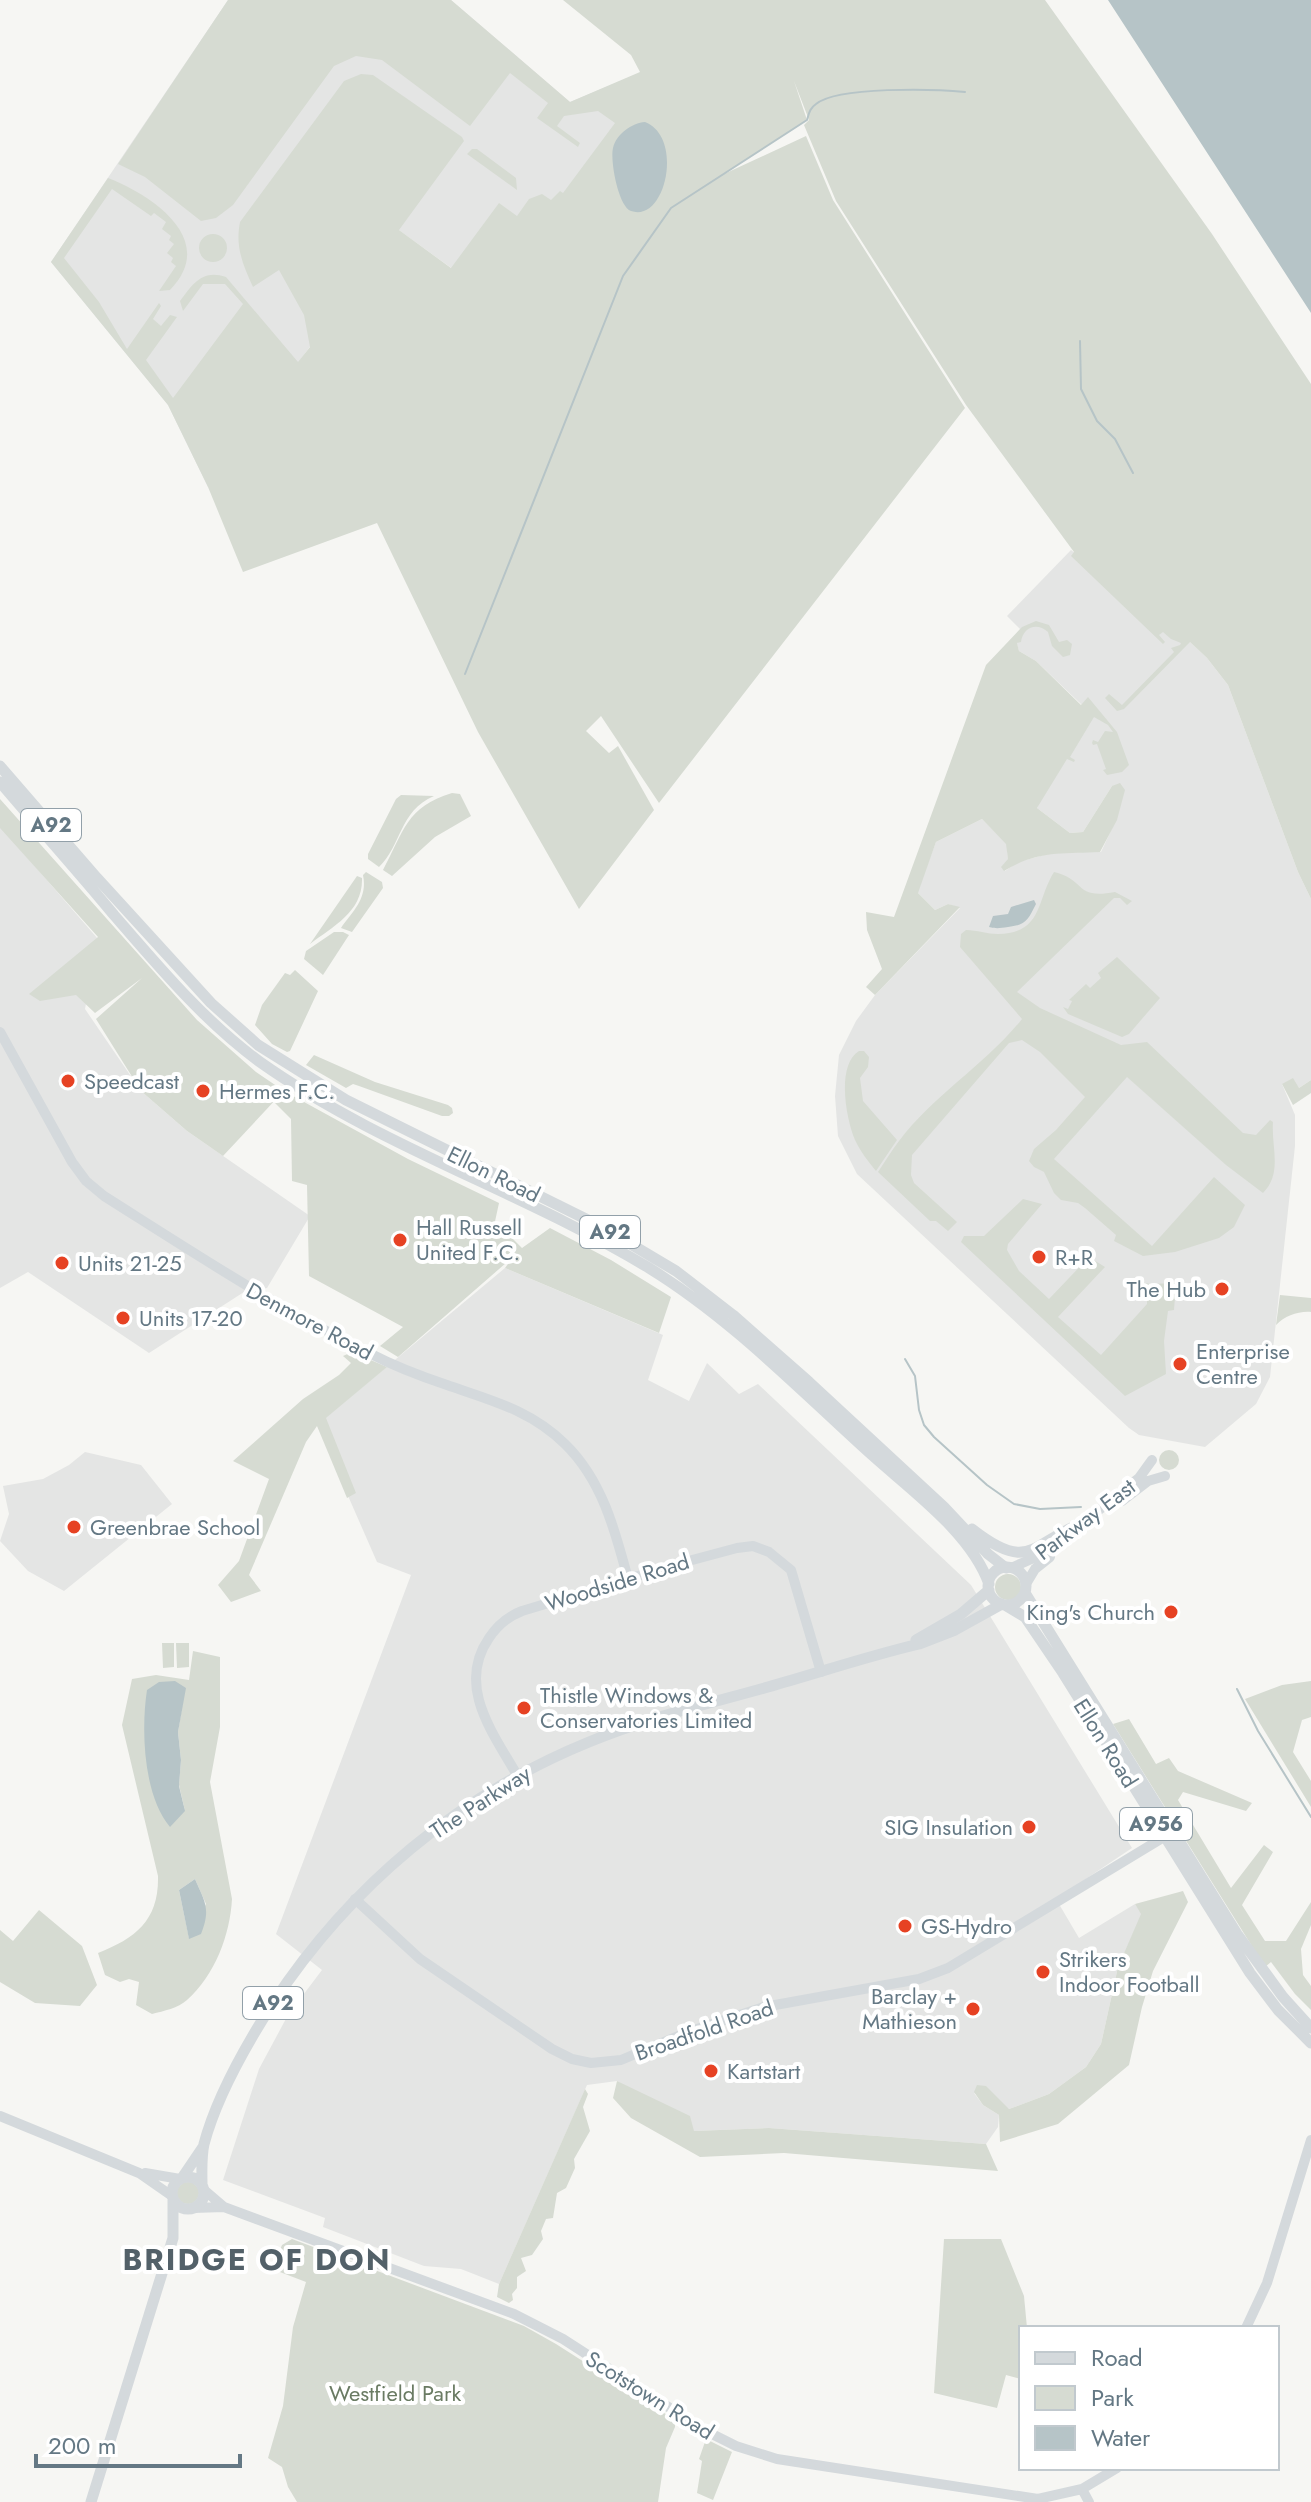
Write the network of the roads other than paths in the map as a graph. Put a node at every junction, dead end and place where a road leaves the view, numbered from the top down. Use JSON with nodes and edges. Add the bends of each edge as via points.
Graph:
{"nodes":[{"id":1,"x":0,"y":766,"type":"edge"},
{"id":2,"x":0,"y":782,"type":"edge"},
{"id":3,"x":0,"y":1032,"type":"edge"},
{"id":4,"x":1152,"y":1460,"type":"dead end"},
{"id":5,"x":1165,"y":1476,"type":"dead end"},
{"id":6,"x":944,"y":1507,"type":"junction"},
{"id":7,"x":1085,"y":1522,"type":"junction"},
{"id":8,"x":1008,"y":1568,"type":"junction"},
{"id":9,"x":628,"y":1579,"type":"junction"},
{"id":10,"x":989,"y":1587,"type":"junction"},
{"id":11,"x":1025,"y":1589,"type":"junction"},
{"id":12,"x":1004,"y":1604,"type":"junction"},
{"id":13,"x":901,"y":1649,"type":"junction"},
{"id":14,"x":821,"y":1672,"type":"junction"},
{"id":15,"x":517,"y":1775,"type":"junction"},
{"id":16,"x":1164,"y":1837,"type":"junction"},
{"id":17,"x":355,"y":1899,"type":"junction"},
{"id":18,"x":1311,"y":2028,"type":"edge"},
{"id":19,"x":1311,"y":2043,"type":"edge"},
{"id":20,"x":0,"y":2116,"type":"edge"},
{"id":21,"x":1311,"y":2140,"type":"edge"},
{"id":22,"x":204,"y":2146,"type":"junction"},
{"id":23,"x":139,"y":2173,"type":"junction"},
{"id":24,"x":181,"y":2179,"type":"junction"},
{"id":25,"x":203,"y":2188,"type":"junction"},
{"id":26,"x":172,"y":2198,"type":"junction"},
{"id":27,"x":224,"y":2207,"type":"junction"},
{"id":28,"x":192,"y":2209,"type":"junction"},
{"id":29,"x":173,"y":2238,"type":"junction"},
{"id":30,"x":1247,"y":2326,"type":"edge"},
{"id":31,"x":1114,"y":2470,"type":"edge"},
{"id":32,"x":1082,"y":2489,"type":"junction"},
{"id":33,"x":91,"y":2502,"type":"edge"},
{"id":34,"x":1089,"y":2502,"type":"edge"}],
"edges":[{"from":1,"to":6,"type":"main road","name":"Ellon Road","number":"A92","via":[[211,1003],[258,1045],[346,1100],[602,1227],[676,1271],[733,1315]]},
{"from":2,"to":10,"type":"main road","name":"Ellon Road","number":"A92","via":[[154,962],[237,1044],[318,1099],[596,1238],[678,1287],[933,1511],[974,1553]]},
{"from":3,"to":9,"type":"street","name":"Denmore Road","via":[[72,1162],[104,1196],[285,1309],[391,1363],[517,1409],[560,1439],[597,1487]]},
{"from":4,"to":7,"type":"street","name":"Parkway East","via":[[1139,1478]]},
{"from":5,"to":11,"type":"street","name":"Parkway East","via":[[1145,1483],[1038,1566]]},
{"from":6,"to":7,"type":"main road","via":[[996,1547],[1016,1553],[1038,1549]]},
{"from":6,"to":8,"type":"main road","name":"Ellon Road","number":"A92"},
{"from":7,"to":8,"type":"street","name":"Parkway East","via":[[1041,1556]]},
{"from":8,"to":10,"type":"main road","number":"A92","via":[[995,1573]]},
{"from":8,"to":11,"type":"main road","number":"A92","via":[[1021,1573]]},
{"from":9,"to":14,"type":"street","name":"Woodside Road","via":[[745,1546],[769,1552],[796,1579]]},
{"from":9,"to":15,"type":"street","name":"Woodside Road","via":[[517,1613],[484,1645],[476,1694]]},
{"from":10,"to":12,"type":"main road","number":"A92","via":[[994,1599]]},
{"from":10,"to":13,"type":"main road","name":"The Parkway","number":"A92","via":[[953,1619]]},
{"from":11,"to":12,"type":"main road","number":"A92","via":[[1015,1603]]},
{"from":11,"to":18,"type":"main road","name":"Ellon Road","number":"A956","via":[[1237,1934]]},
{"from":12,"to":13,"type":"main road","name":"The Parkway","number":"A92","via":[[947,1634]]},
{"from":12,"to":16,"type":"main road","name":"Ellon Road","number":"A956","via":[[1033,1628]]},
{"from":13,"to":14,"type":"main road","name":"The Parkway","number":"A92"},
{"from":14,"to":15,"type":"main road","name":"The Parkway","number":"A92","via":[[627,1728]]},
{"from":15,"to":17,"type":"main road","name":"The Parkway","number":"A92","via":[[452,1816]]},
{"from":16,"to":17,"type":"street","name":"Broadfold Road","via":[[948,1968],[919,1979],[764,2007],[608,2063],[586,2063],[552,2049],[420,1959]]},
{"from":16,"to":19,"type":"main road","name":"Ellon Road","number":"A956","via":[[1250,1973]]},
{"from":17,"to":22,"type":"main road","name":"The Parkway","number":"A92","via":[[264,2017]]},
{"from":20,"to":23,"type":"street"},
{"from":21,"to":30,"type":"street","via":[[1267,2283]]},
{"from":22,"to":24,"type":"main road","name":"The Parkway","number":"A92"},
{"from":22,"to":25,"type":"main road","name":"The Parkway","number":"A92"},
{"from":23,"to":24,"type":"street"},
{"from":23,"to":26,"type":"street"},
{"from":24,"to":25,"type":"main road","via":[[194,2178]]},
{"from":24,"to":26,"type":"main road","number":"A92"},
{"from":25,"to":27,"type":"street"},
{"from":25,"to":28,"type":"main road","number":"A92","via":[[202,2201]]},
{"from":26,"to":28,"type":"main road","via":[[180,2208]]},
{"from":26,"to":29,"type":"main road","number":"A92"},
{"from":27,"to":28,"type":"street"},
{"from":27,"to":32,"type":"street","name":"Scotstown Road","via":[[518,2316],[704,2430],[760,2454],[811,2467],[1038,2499]]},
{"from":28,"to":29,"type":"main road","number":"A92"},
{"from":29,"to":33,"type":"main road","number":"A92"},
{"from":31,"to":32,"type":"street","name":"Scotstown Road"},
{"from":32,"to":34,"type":"street"}]}
